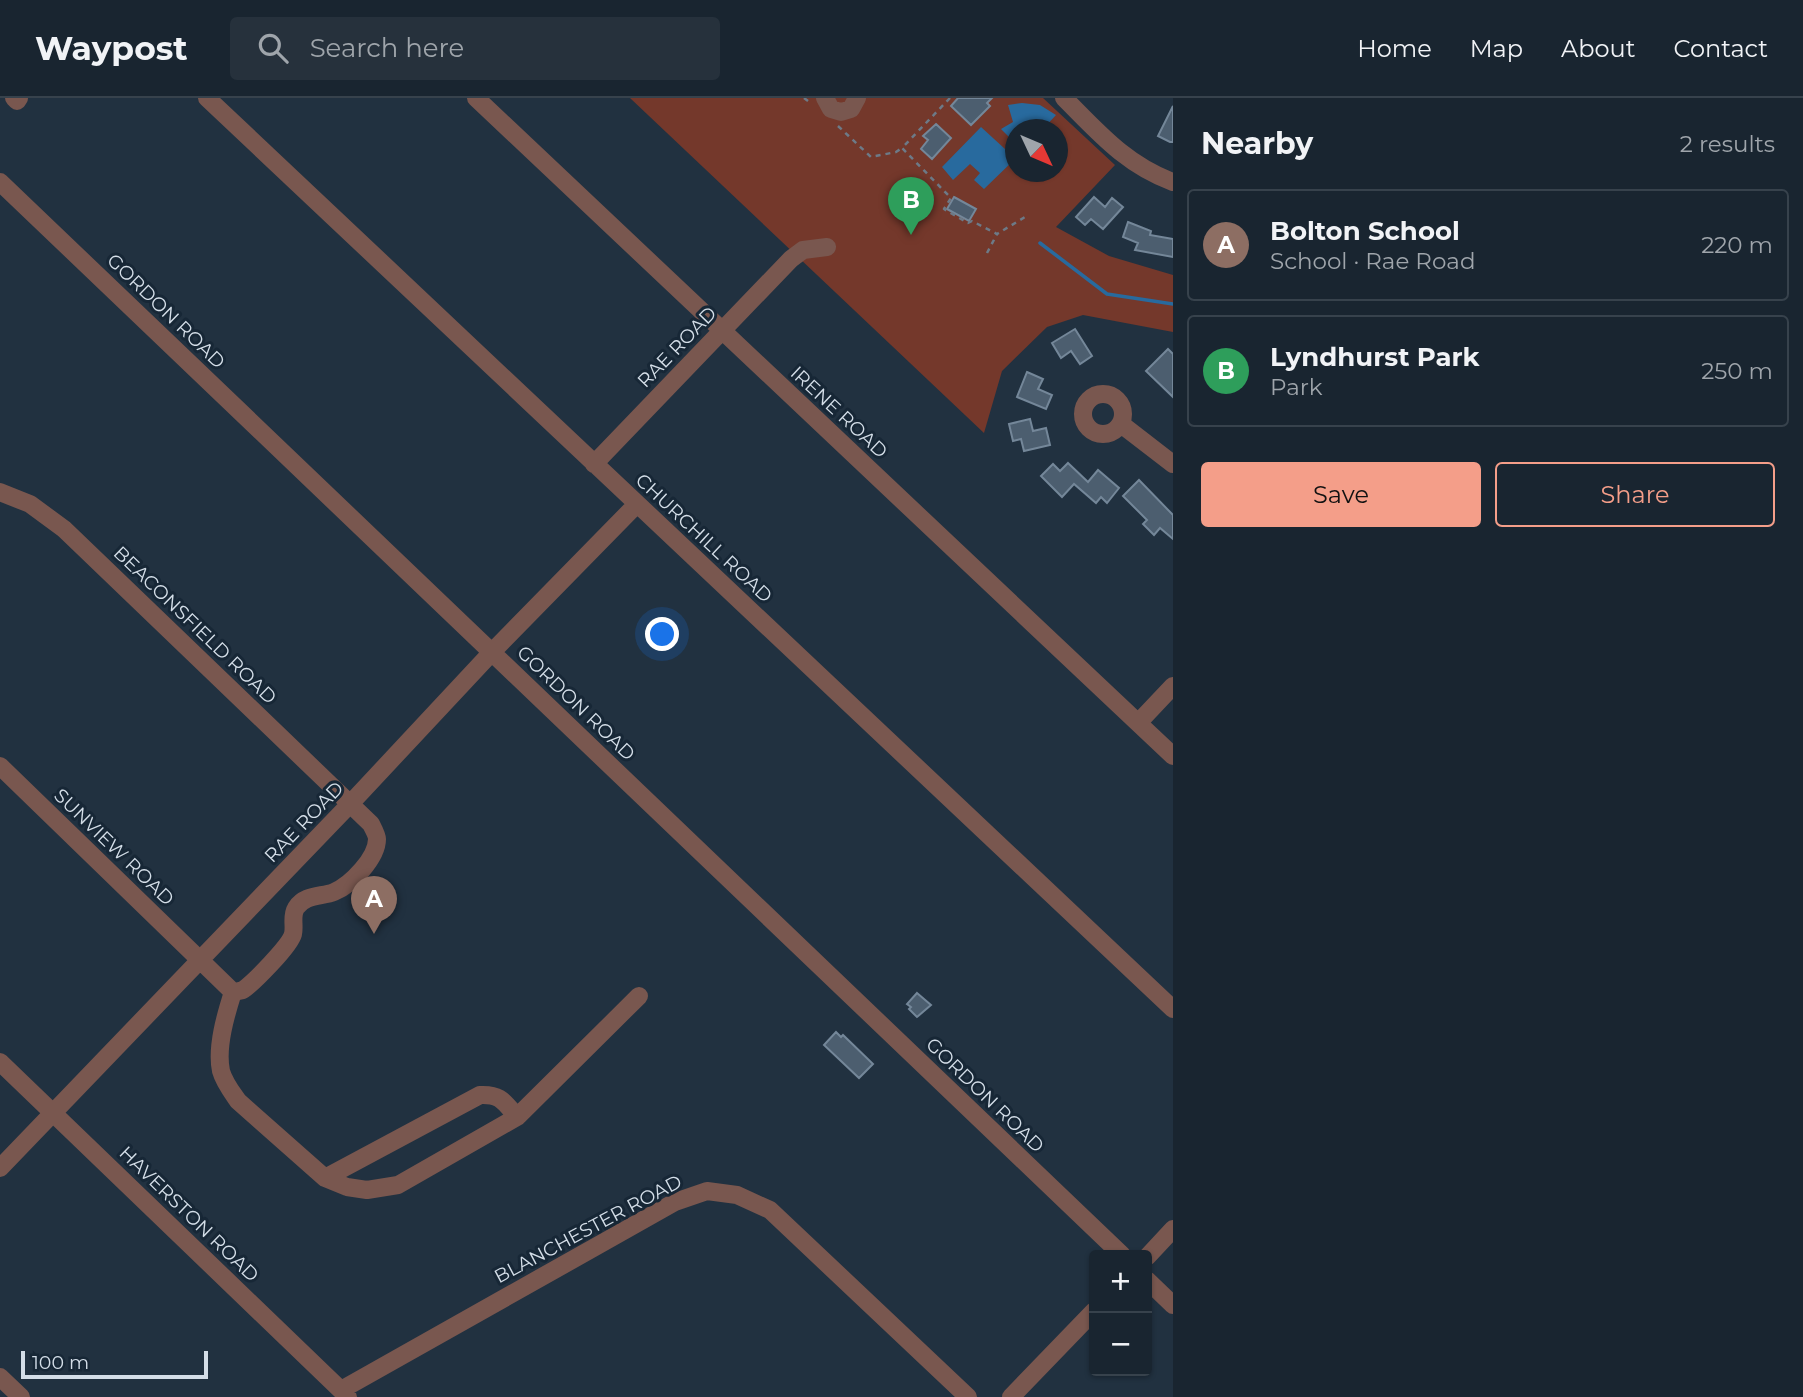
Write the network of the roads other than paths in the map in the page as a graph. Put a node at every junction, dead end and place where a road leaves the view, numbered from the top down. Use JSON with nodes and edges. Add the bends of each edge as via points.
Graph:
{"nodes":[{"id":1,"x":207,"y":98,"type":"edge"},
{"id":2,"x":476,"y":98,"type":"edge"},
{"id":3,"x":857,"y":98,"type":"edge"},
{"id":4,"x":1063,"y":98,"type":"edge"},
{"id":5,"x":822,"y":103,"type":"edge"},
{"id":6,"x":0,"y":182,"type":"edge"},
{"id":7,"x":1173,"y":182,"type":"edge"},
{"id":8,"x":827,"y":247,"type":"dead end"},
{"id":9,"x":722,"y":330,"type":"junction"},
{"id":10,"x":1121,"y":424,"type":"dead end"},
{"id":11,"x":594,"y":464,"type":"junction"},
{"id":12,"x":1173,"y":464,"type":"edge"},
{"id":13,"x":0,"y":492,"type":"edge"},
{"id":14,"x":637,"y":504,"type":"junction"},
{"id":15,"x":492,"y":652,"type":"junction"},
{"id":16,"x":1173,"y":686,"type":"edge"},
{"id":17,"x":1138,"y":723,"type":"junction"},
{"id":18,"x":1173,"y":756,"type":"edge"},
{"id":19,"x":0,"y":766,"type":"edge"},
{"id":20,"x":351,"y":804,"type":"junction"},
{"id":21,"x":200,"y":958,"type":"junction"},
{"id":22,"x":233,"y":992,"type":"junction"},
{"id":23,"x":639,"y":996,"type":"dead end"},
{"id":24,"x":1173,"y":1009,"type":"edge"},
{"id":25,"x":0,"y":1062,"type":"edge"},
{"id":26,"x":53,"y":1112,"type":"junction"},
{"id":27,"x":517,"y":1117,"type":"junction"},
{"id":28,"x":0,"y":1168,"type":"edge"},
{"id":29,"x":325,"y":1178,"type":"junction"},
{"id":30,"x":1173,"y":1229,"type":"edge"},
{"id":31,"x":1117,"y":1250,"type":"edge"},
{"id":32,"x":1152,"y":1251,"type":"edge"},
{"id":33,"x":1152,"y":1284,"type":"edge"},
{"id":34,"x":1173,"y":1305,"type":"edge"},
{"id":35,"x":1092,"y":1313,"type":"edge"},
{"id":36,"x":0,"y":1377,"type":"edge"},
{"id":37,"x":345,"y":1394,"type":"edge"},
{"id":38,"x":21,"y":1397,"type":"edge"},
{"id":39,"x":968,"y":1397,"type":"edge"},
{"id":40,"x":1011,"y":1397,"type":"edge"}],
"edges":[{"from":1,"to":11,"type":"street","name":"CHURCHILL ROAD"},
{"from":2,"to":9,"type":"street","name":"IRENE ROAD"},
{"from":3,"to":5,"type":"street","via":[[851,109],[841,112]]},
{"from":4,"to":7,"type":"street","via":[[1125,157]]},
{"from":6,"to":15,"type":"street","name":"GORDON ROAD"},
{"from":8,"to":9,"type":"street","name":"RAE ROAD","via":[[803,250],[791,259]]},
{"from":9,"to":11,"type":"street","name":"RAE ROAD"},
{"from":9,"to":17,"type":"street","name":"IRENE ROAD"},
{"from":10,"to":12,"type":"street"},
{"from":11,"to":14,"type":"street","name":"CHURCHILL ROAD"},
{"from":13,"to":20,"type":"street","name":"BEACONSFIELD ROAD","via":[[30,504],[64,529]]},
{"from":14,"to":15,"type":"street","name":"RAE ROAD"},
{"from":14,"to":24,"type":"street","name":"CHURCHILL ROAD"},
{"from":15,"to":20,"type":"street","name":"RAE ROAD"},
{"from":15,"to":31,"type":"street","name":"GORDON ROAD"},
{"from":16,"to":17,"type":"street"},
{"from":17,"to":18,"type":"street","name":"IRENE ROAD"},
{"from":19,"to":21,"type":"street","name":"SUNVIEW ROAD"},
{"from":20,"to":21,"type":"street","name":"RAE ROAD"},
{"from":20,"to":22,"type":"street","name":"BEACONSFIELD ROAD","via":[[371,824],[377,838],[372,854],[337,891],[308,898],[296,908],[293,934],[286,946],[241,991]]},
{"from":21,"to":22,"type":"street","name":"SUNVIEW ROAD"},
{"from":21,"to":26,"type":"street","name":"RAE ROAD"},
{"from":22,"to":29,"type":"street","via":[[223,1020],[221,1069],[228,1086],[238,1101]]},
{"from":23,"to":27,"type":"street"},
{"from":25,"to":26,"type":"street","name":"HAVERSTON ROAD"},
{"from":26,"to":28,"type":"street","name":"RAE ROAD"},
{"from":26,"to":37,"type":"street","name":"HAVERSTON ROAD"},
{"from":27,"to":29,"type":"street","via":[[398,1185],[367,1190]]},
{"from":27,"to":29,"type":"street","via":[[494,1095],[480,1095]]},
{"from":30,"to":32,"type":"street"},
{"from":33,"to":34,"type":"street"},
{"from":35,"to":40,"type":"street"},
{"from":36,"to":38,"type":"street"},
{"from":37,"to":39,"type":"street","name":"BLANCHESTER ROAD","via":[[676,1202],[707,1191],[737,1195],[770,1210]]}]}
